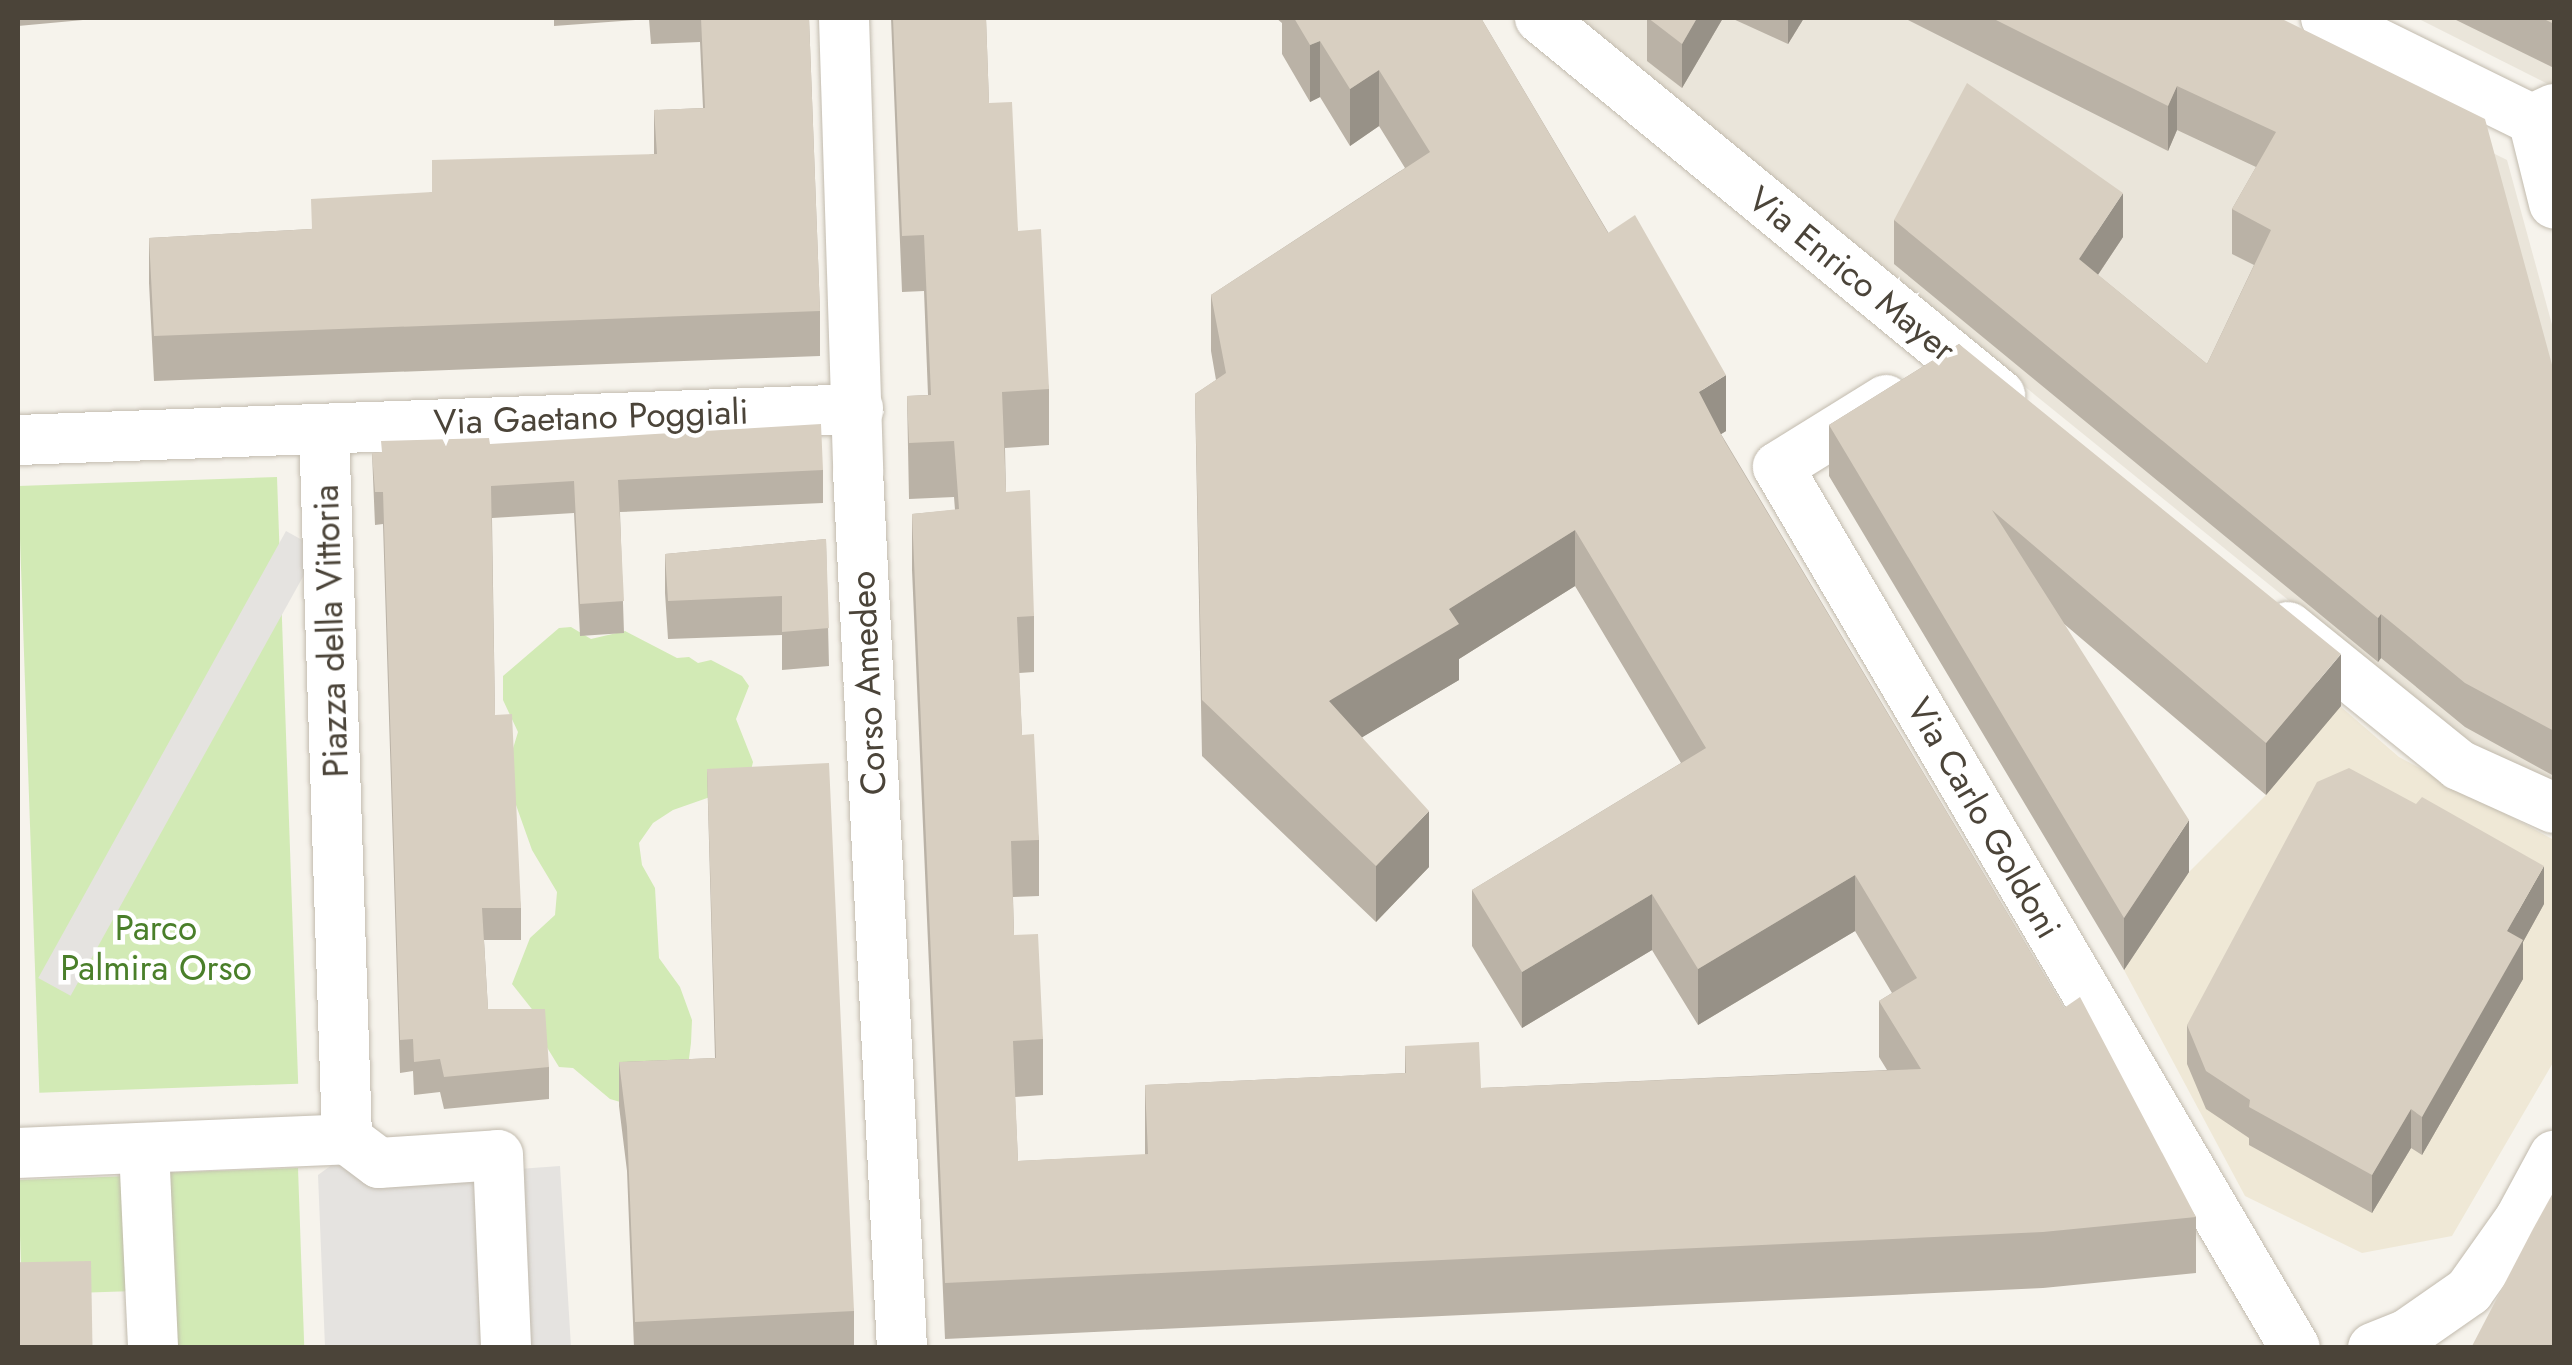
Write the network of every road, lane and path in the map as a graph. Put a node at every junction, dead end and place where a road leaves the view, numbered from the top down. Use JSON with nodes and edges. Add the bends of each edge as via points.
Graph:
{"nodes":[{"id":1,"x":844,"y":18,"type":"edge"},
{"id":2,"x":1540,"y":18,"type":"edge"},
{"id":3,"x":2326,"y":18,"type":"edge"},
{"id":4,"x":2547,"y":119,"type":"edge"},
{"id":5,"x":2553,"y":197,"type":"edge"},
{"id":6,"x":1953,"y":357,"type":"junction"},
{"id":7,"x":858,"y":408,"type":"junction"},
{"id":8,"x":2030,"y":419,"type":"edge"},
{"id":9,"x":324,"y":429,"type":"junction"},
{"id":10,"x":18,"y":440,"type":"edge"},
{"id":11,"x":2260,"y":604,"type":"edge"},
{"id":12,"x":2554,"y":808,"type":"edge"},
{"id":13,"x":348,"y":1139,"type":"junction"},
{"id":14,"x":144,"y":1148,"type":"junction"},
{"id":15,"x":18,"y":1153,"type":"edge"},
{"id":16,"x":2554,"y":1156,"type":"edge"},
{"id":17,"x":153,"y":1348,"type":"edge"},
{"id":18,"x":506,"y":1348,"type":"edge"},
{"id":19,"x":902,"y":1348,"type":"edge"},
{"id":20,"x":2296,"y":1348,"type":"edge"},
{"id":21,"x":2373,"y":1348,"type":"edge"}],
"edges":[{"from":1,"to":7,"type":"street","name":"Corso Amedeo"},
{"from":2,"to":6,"type":"street","name":"Via Enrico Mayer"},
{"from":3,"to":4,"type":"street"},
{"from":4,"to":5,"type":"street"},
{"from":6,"to":8,"type":"street","name":"Via Enrico Mayer"},
{"from":6,"to":20,"type":"street","name":"Via Carlo Goldoni","via":[[1778,467]]},
{"from":7,"to":9,"type":"street","name":"Via Gaetano Poggiali"},
{"from":7,"to":19,"type":"street","name":"Corso Amedeo"},
{"from":9,"to":10,"type":"street"},
{"from":9,"to":13,"type":"street","name":"Piazza della Vittoria"},
{"from":11,"to":12,"type":"street","via":[[2459,765]]},
{"from":13,"to":14,"type":"street"},
{"from":13,"to":18,"type":"street","via":[[379,1163],[498,1155]]},
{"from":14,"to":15,"type":"street"},
{"from":14,"to":17,"type":"street"},
{"from":16,"to":21,"type":"street","via":[[2469,1291],[2406,1335]]}]}
